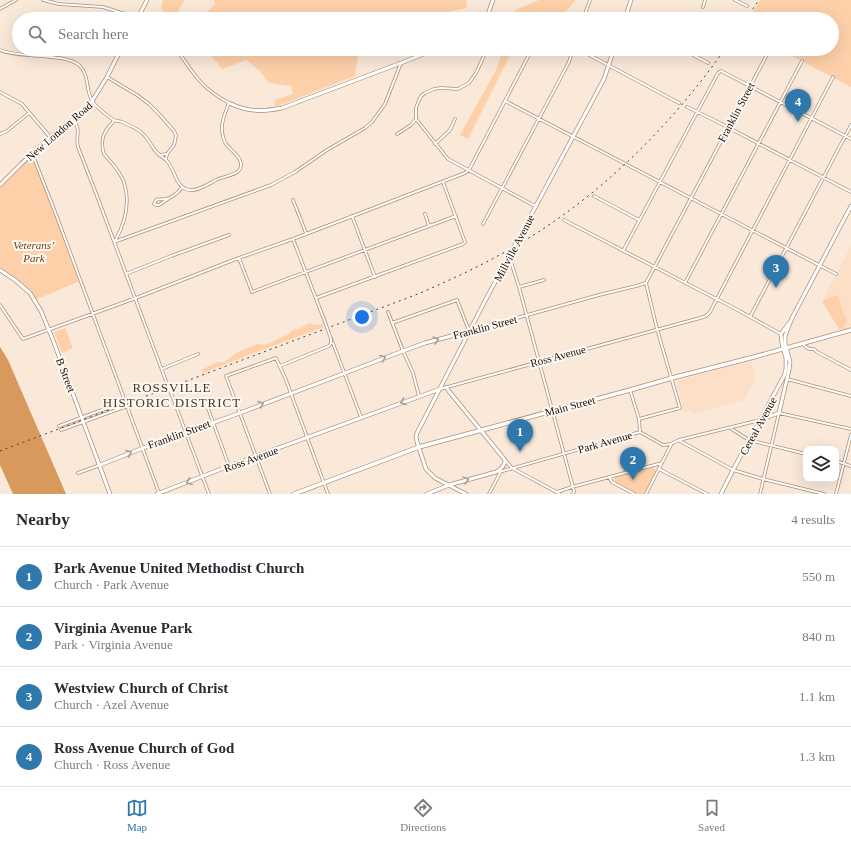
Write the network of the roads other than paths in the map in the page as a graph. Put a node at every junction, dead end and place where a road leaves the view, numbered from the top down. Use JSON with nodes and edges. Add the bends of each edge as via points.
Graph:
{"nodes":[{"id":1,"x":16,"y":0,"type":"edge"},
{"id":2,"x":43,"y":0,"type":"edge"},
{"id":3,"x":147,"y":0,"type":"edge"},
{"id":4,"x":493,"y":0,"type":"edge"},
{"id":5,"x":590,"y":0,"type":"edge"},
{"id":6,"x":630,"y":0,"type":"edge"},
{"id":7,"x":705,"y":0,"type":"edge"},
{"id":8,"x":736,"y":0,"type":"edge"},
{"id":9,"x":703,"y":6,"type":"dead end"},
{"id":10,"x":747,"y":6,"type":"dead end"},
{"id":11,"x":1,"y":8,"type":"edge"},
{"id":12,"x":118,"y":12,"type":"edge"},
{"id":13,"x":140,"y":12,"type":"edge"},
{"id":14,"x":489,"y":12,"type":"edge"},
{"id":15,"x":586,"y":12,"type":"edge"},
{"id":16,"x":626,"y":12,"type":"edge"},
{"id":17,"x":0,"y":50,"type":"edge"},
{"id":18,"x":12,"y":53,"type":"edge"},
{"id":19,"x":43,"y":56,"type":"edge"},
{"id":20,"x":118,"y":56,"type":"edge"},
{"id":21,"x":181,"y":56,"type":"edge"},
{"id":22,"x":418,"y":56,"type":"edge"},
{"id":23,"x":484,"y":56,"type":"edge"},
{"id":24,"x":528,"y":56,"type":"edge"},
{"id":25,"x":571,"y":56,"type":"edge"},
{"id":26,"x":592,"y":56,"type":"edge"},
{"id":27,"x":612,"y":56,"type":"edge"},
{"id":28,"x":695,"y":56,"type":"edge"},
{"id":29,"x":766,"y":56,"type":"edge"},
{"id":30,"x":802,"y":61,"type":"dead end"},
{"id":31,"x":401,"y":63,"type":"junction"},
{"id":32,"x":708,"y":63,"type":"dead end"},
{"id":33,"x":609,"y":65,"type":"junction"},
{"id":34,"x":107,"y":77,"type":"junction"},
{"id":35,"x":833,"y":77,"type":"dead end"},
{"id":36,"x":750,"y":86,"type":"junction"},
{"id":37,"x":0,"y":92,"type":"edge"},
{"id":38,"x":505,"y":101,"type":"junction"},
{"id":39,"x":92,"y":102,"type":"junction"},
{"id":40,"x":781,"y":102,"type":"junction"},
{"id":41,"x":679,"y":103,"type":"dead end"},
{"id":42,"x":229,"y":104,"type":"junction"},
{"id":43,"x":687,"y":107,"type":"dead end"},
{"id":44,"x":697,"y":112,"type":"junction"},
{"id":45,"x":29,"y":113,"type":"junction"},
{"id":46,"x":539,"y":118,"type":"junction"},
{"id":47,"x":811,"y":118,"type":"junction"},
{"id":48,"x":73,"y":119,"type":"junction"},
{"id":49,"x":416,"y":119,"type":"junction"},
{"id":50,"x":455,"y":119,"type":"dead end"},
{"id":51,"x":114,"y":120,"type":"junction"},
{"id":52,"x":851,"y":125,"type":"edge"},
{"id":53,"x":728,"y":128,"type":"junction"},
{"id":54,"x":0,"y":134,"type":"edge"},
{"id":55,"x":398,"y":134,"type":"dead end"},
{"id":56,"x":846,"y":136,"type":"junction"},
{"id":57,"x":50,"y":137,"type":"junction"},
{"id":58,"x":574,"y":137,"type":"junction"},
{"id":59,"x":851,"y":139,"type":"edge"},
{"id":60,"x":435,"y":144,"type":"junction"},
{"id":61,"x":759,"y":144,"type":"junction"},
{"id":62,"x":32,"y":153,"type":"junction"},
{"id":63,"x":167,"y":154,"type":"junction"},
{"id":64,"x":159,"y":155,"type":"junction"},
{"id":65,"x":166,"y":160,"type":"junction"},
{"id":66,"x":790,"y":160,"type":"junction"},
{"id":67,"x":469,"y":170,"type":"junction"},
{"id":68,"x":824,"y":177,"type":"junction"},
{"id":69,"x":443,"y":182,"type":"junction"},
{"id":70,"x":659,"y":182,"type":"junction"},
{"id":71,"x":0,"y":185,"type":"edge"},
{"id":72,"x":182,"y":187,"type":"junction"},
{"id":73,"x":502,"y":188,"type":"junction"},
{"id":74,"x":851,"y":192,"type":"edge"},
{"id":75,"x":594,"y":196,"type":"dead end"},
{"id":76,"x":691,"y":198,"type":"junction"},
{"id":77,"x":168,"y":199,"type":"junction"},
{"id":78,"x":293,"y":200,"type":"dead end"},
{"id":79,"x":536,"y":206,"type":"junction"},
{"id":80,"x":851,"y":206,"type":"edge"},
{"id":81,"x":425,"y":214,"type":"dead end"},
{"id":82,"x":722,"y":214,"type":"junction"},
{"id":83,"x":352,"y":216,"type":"junction"},
{"id":84,"x":456,"y":216,"type":"junction"},
{"id":85,"x":564,"y":220,"type":"dead end"},
{"id":86,"x":639,"y":220,"type":"junction"},
{"id":87,"x":483,"y":224,"type":"dead end"},
{"id":88,"x":429,"y":226,"type":"junction"},
{"id":89,"x":752,"y":230,"type":"junction"},
{"id":90,"x":306,"y":233,"type":"junction"},
{"id":91,"x":229,"y":235,"type":"dead end"},
{"id":92,"x":293,"y":239,"type":"junction"},
{"id":93,"x":114,"y":242,"type":"junction"},
{"id":94,"x":786,"y":248,"type":"junction"},
{"id":95,"x":365,"y":249,"type":"junction"},
{"id":96,"x":623,"y":251,"type":"junction"},
{"id":97,"x":239,"y":258,"type":"junction"},
{"id":98,"x":509,"y":258,"type":"junction"},
{"id":99,"x":820,"y":265,"type":"junction"},
{"id":100,"x":654,"y":267,"type":"junction"},
{"id":101,"x":0,"y":270,"type":"edge"},
{"id":102,"x":306,"y":272,"type":"junction"},
{"id":103,"x":126,"y":274,"type":"junction"},
{"id":104,"x":836,"y":274,"type":"dead end"},
{"id":105,"x":375,"y":277,"type":"junction"},
{"id":106,"x":544,"y":280,"type":"dead end"},
{"id":107,"x":646,"y":283,"type":"junction"},
{"id":108,"x":685,"y":283,"type":"junction"},
{"id":109,"x":519,"y":287,"type":"junction"},
{"id":110,"x":136,"y":298,"type":"junction"},
{"id":111,"x":316,"y":298,"type":"junction"},
{"id":112,"x":716,"y":299,"type":"junction"},
{"id":113,"x":0,"y":305,"type":"edge"},
{"id":114,"x":388,"y":312,"type":"dead end"},
{"id":115,"x":93,"y":314,"type":"junction"},
{"id":116,"x":526,"y":316,"type":"junction"},
{"id":117,"x":750,"y":316,"type":"junction"},
{"id":118,"x":792,"y":318,"type":"junction"},
{"id":119,"x":392,"y":323,"type":"junction"},
{"id":120,"x":657,"y":329,"type":"junction"},
{"id":121,"x":49,"y":330,"type":"junction"},
{"id":122,"x":851,"y":330,"type":"edge"},
{"id":123,"x":470,"y":331,"type":"junction"},
{"id":124,"x":330,"y":333,"type":"dead end"},
{"id":125,"x":781,"y":334,"type":"junction"},
{"id":126,"x":802,"y":343,"type":"junction"},
{"id":127,"x":785,"y":348,"type":"junction"},
{"id":128,"x":402,"y":351,"type":"junction"},
{"id":129,"x":198,"y":354,"type":"dead end"},
{"id":130,"x":538,"y":361,"type":"junction"},
{"id":131,"x":280,"y":366,"type":"junction"},
{"id":132,"x":162,"y":369,"type":"junction"},
{"id":133,"x":851,"y":370,"type":"edge"},
{"id":134,"x":344,"y":373,"type":"junction"},
{"id":135,"x":672,"y":378,"type":"junction"},
{"id":136,"x":787,"y":379,"type":"junction"},
{"id":137,"x":446,"y":387,"type":"junction"},
{"id":138,"x":440,"y":389,"type":"junction"},
{"id":139,"x":630,"y":390,"type":"junction"},
{"id":140,"x":290,"y":393,"type":"junction"},
{"id":141,"x":419,"y":396,"type":"junction"},
{"id":142,"x":851,"y":396,"type":"edge"},
{"id":143,"x":126,"y":401,"type":"junction"},
{"id":144,"x":206,"y":403,"type":"dead end"},
{"id":145,"x":127,"y":406,"type":"junction"},
{"id":146,"x":552,"y":411,"type":"junction"},
{"id":147,"x":240,"y":413,"type":"junction"},
{"id":148,"x":779,"y":413,"type":"junction"},
{"id":149,"x":361,"y":417,"type":"junction"},
{"id":150,"x":82,"y":418,"type":"junction"},
{"id":151,"x":639,"y":419,"type":"junction"},
{"id":152,"x":760,"y":420,"type":"junction"},
{"id":153,"x":84,"y":422,"type":"junction"},
{"id":154,"x":213,"y":422,"type":"junction"},
{"id":155,"x":59,"y":426,"type":"dead end"},
{"id":156,"x":730,"y":428,"type":"junction"},
{"id":157,"x":851,"y":429,"type":"edge"},
{"id":158,"x":61,"y":430,"type":"dead end"},
{"id":159,"x":481,"y":430,"type":"junction"},
{"id":160,"x":185,"y":432,"type":"junction"},
{"id":161,"x":640,"y":432,"type":"junction"},
{"id":162,"x":851,"y":435,"type":"edge"},
{"id":163,"x":307,"y":438,"type":"junction"},
{"id":164,"x":679,"y":440,"type":"junction"},
{"id":165,"x":750,"y":440,"type":"junction"},
{"id":166,"x":671,"y":444,"type":"junction"},
{"id":167,"x":771,"y":446,"type":"junction"},
{"id":168,"x":419,"y":447,"type":"junction"},
{"id":169,"x":143,"y":448,"type":"junction"},
{"id":170,"x":803,"y":453,"type":"edge"},
{"id":171,"x":563,"y":454,"type":"junction"},
{"id":172,"x":257,"y":456,"type":"junction"},
{"id":173,"x":505,"y":460,"type":"junction"},
{"id":174,"x":839,"y":462,"type":"edge"},
{"id":175,"x":662,"y":463,"type":"junction"},
{"id":176,"x":844,"y":463,"type":"junction"},
{"id":177,"x":100,"y":465,"type":"junction"},
{"id":178,"x":229,"y":466,"type":"junction"},
{"id":179,"x":851,"y":466,"type":"edge"},
{"id":180,"x":512,"y":468,"type":"junction"},
{"id":181,"x":659,"y":469,"type":"junction"},
{"id":182,"x":733,"y":470,"type":"junction"},
{"id":183,"x":501,"y":471,"type":"junction"},
{"id":184,"x":496,"y":472,"type":"junction"},
{"id":185,"x":78,"y":473,"type":"dead end"},
{"id":186,"x":202,"y":477,"type":"junction"},
{"id":187,"x":609,"y":477,"type":"junction"},
{"id":188,"x":763,"y":479,"type":"junction"},
{"id":189,"x":324,"y":482,"type":"junction"},
{"id":190,"x":449,"y":485,"type":"junction"},
{"id":191,"x":572,"y":487,"type":"junction"},
{"id":192,"x":556,"y":492,"type":"junction"},
{"id":193,"x":110,"y":494,"type":"edge"},
{"id":194,"x":159,"y":494,"type":"edge"},
{"id":195,"x":209,"y":494,"type":"edge"},
{"id":196,"x":270,"y":494,"type":"edge"},
{"id":197,"x":294,"y":494,"type":"edge"},
{"id":198,"x":328,"y":494,"type":"edge"},
{"id":199,"x":426,"y":494,"type":"edge"},
{"id":200,"x":466,"y":494,"type":"edge"},
{"id":201,"x":489,"y":494,"type":"edge"},
{"id":202,"x":560,"y":494,"type":"edge"},
{"id":203,"x":574,"y":494,"type":"edge"},
{"id":204,"x":634,"y":494,"type":"edge"},
{"id":205,"x":646,"y":494,"type":"edge"},
{"id":206,"x":708,"y":494,"type":"edge"},
{"id":207,"x":721,"y":494,"type":"edge"},
{"id":208,"x":760,"y":494,"type":"edge"},
{"id":209,"x":824,"y":494,"type":"edge"},
{"id":210,"x":836,"y":494,"type":"edge"}],
"edges":[{"from":1,"to":11,"type":"street"},
{"from":2,"to":12,"type":"street","via":[[59,4],[103,7]]},
{"from":3,"to":13,"type":"street"},
{"from":4,"to":14,"type":"street"},
{"from":5,"to":15,"type":"street"},
{"from":6,"to":16,"type":"street"},
{"from":7,"to":9,"type":"street"},
{"from":8,"to":10,"type":"street"},
{"from":17,"to":18,"type":"street"},
{"from":19,"to":39,"type":"street","via":[[79,65],[86,77]]},
{"from":20,"to":34,"type":"street","name":"New London Road"},
{"from":21,"to":42,"type":"street","via":[[208,90]]},
{"from":22,"to":31,"type":"street"},
{"from":23,"to":49,"type":"street","via":[[469,84],[458,89],[434,89],[421,96],[417,104]]},
{"from":24,"to":38,"type":"street"},
{"from":25,"to":46,"type":"street"},
{"from":26,"to":33,"type":"street"},
{"from":27,"to":33,"type":"street","name":"Millville Avenue"},
{"from":28,"to":32,"type":"street"},
{"from":29,"to":36,"type":"street","name":"Franklin Street"},
{"from":30,"to":40,"type":"street"},
{"from":31,"to":42,"type":"street","via":[[282,108],[251,111]]},
{"from":31,"to":93,"type":"street","via":[[385,104],[372,122],[295,172],[271,185]]},
{"from":33,"to":41,"type":"street"},
{"from":33,"to":58,"type":"street","name":"Millville Avenue"},
{"from":34,"to":39,"type":"street","name":"New London Road"},
{"from":34,"to":63,"type":"street","via":[[149,104],[174,131],[175,141]]},
{"from":35,"to":47,"type":"street","name":"Ross Avenue"},
{"from":36,"to":40,"type":"street"},
{"from":36,"to":44,"type":"street","via":[[721,71]]},
{"from":36,"to":53,"type":"street","name":"Franklin Street"},
{"from":37,"to":45,"type":"street","via":[[22,104]]},
{"from":38,"to":46,"type":"street"},
{"from":38,"to":67,"type":"street"},
{"from":39,"to":48,"type":"street","name":"New London Road"},
{"from":39,"to":51,"type":"street"},
{"from":40,"to":47,"type":"street"},
{"from":40,"to":61,"type":"street"},
{"from":42,"to":72,"type":"street","via":[[223,117],[222,130],[226,144],[239,159],[241,168],[236,173],[200,189]]},
{"from":43,"to":44,"type":"street"},
{"from":44,"to":53,"type":"street"},
{"from":44,"to":70,"type":"street"},
{"from":45,"to":54,"type":"street","via":[[8,131]]},
{"from":45,"to":57,"type":"street"},
{"from":46,"to":58,"type":"street"},
{"from":46,"to":73,"type":"street"},
{"from":47,"to":56,"type":"street"},
{"from":47,"to":66,"type":"street","name":"Ross Avenue"},
{"from":48,"to":57,"type":"street","name":"New London Road"},
{"from":48,"to":93,"type":"street","via":[[78,128],[78,147]]},
{"from":49,"to":55,"type":"street"},
{"from":49,"to":60,"type":"street"},
{"from":50,"to":60,"type":"street","via":[[450,130]]},
{"from":51,"to":64,"type":"street","via":[[142,132]]},
{"from":51,"to":93,"type":"street","via":[[105,133],[103,149],[124,183],[127,209],[122,228]]},
{"from":52,"to":56,"type":"street"},
{"from":53,"to":61,"type":"street"},
{"from":53,"to":76,"type":"street","name":"Franklin Street"},
{"from":56,"to":59,"type":"street"},
{"from":56,"to":68,"type":"street"},
{"from":57,"to":62,"type":"street","name":"New London Road"},
{"from":58,"to":70,"type":"street"},
{"from":58,"to":79,"type":"street","name":"Millville Avenue"},
{"from":60,"to":67,"type":"street","via":[[448,159]]},
{"from":61,"to":66,"type":"street"},
{"from":61,"to":82,"type":"street"},
{"from":62,"to":71,"type":"street","name":"New London Road"},
{"from":62,"to":115,"type":"street"},
{"from":63,"to":64,"type":"street"},
{"from":63,"to":65,"type":"street"},
{"from":64,"to":65,"type":"street"},
{"from":65,"to":72,"type":"street"},
{"from":66,"to":68,"type":"street"},
{"from":66,"to":89,"type":"street","name":"Ross Avenue"},
{"from":67,"to":69,"type":"street"},
{"from":67,"to":73,"type":"street"},
{"from":68,"to":74,"type":"street"},
{"from":68,"to":94,"type":"street"},
{"from":69,"to":83,"type":"street"},
{"from":69,"to":84,"type":"street"},
{"from":70,"to":76,"type":"street"},
{"from":70,"to":86,"type":"street"},
{"from":72,"to":77,"type":"street"},
{"from":73,"to":79,"type":"street"},
{"from":73,"to":87,"type":"street"},
{"from":75,"to":86,"type":"street"},
{"from":76,"to":82,"type":"street"},
{"from":76,"to":100,"type":"street","name":"Franklin Street"},
{"from":77,"to":77,"type":"street","via":[[158,199],[154,204],[159,205]]},
{"from":78,"to":90,"type":"street"},
{"from":79,"to":98,"type":"street","name":"Millville Avenue"},
{"from":80,"to":99,"type":"street"},
{"from":81,"to":88,"type":"street"},
{"from":82,"to":89,"type":"street"},
{"from":82,"to":108,"type":"street"},
{"from":83,"to":90,"type":"street"},
{"from":83,"to":95,"type":"street"},
{"from":84,"to":88,"type":"street"},
{"from":84,"to":105,"type":"street","via":[[465,242],[463,244]]},
{"from":85,"to":96,"type":"street"},
{"from":86,"to":96,"type":"street"},
{"from":88,"to":95,"type":"street"},
{"from":89,"to":94,"type":"street"},
{"from":89,"to":112,"type":"street","name":"Ross Avenue"},
{"from":90,"to":92,"type":"street"},
{"from":91,"to":103,"type":"street"},
{"from":92,"to":97,"type":"street"},
{"from":92,"to":102,"type":"street"},
{"from":93,"to":103,"type":"street"},
{"from":94,"to":99,"type":"street"},
{"from":94,"to":117,"type":"street"},
{"from":95,"to":102,"type":"street"},
{"from":95,"to":105,"type":"street"},
{"from":96,"to":100,"type":"street"},
{"from":97,"to":102,"type":"street","via":[[252,292]]},
{"from":97,"to":110,"type":"street"},
{"from":98,"to":109,"type":"street"},
{"from":98,"to":123,"type":"street","name":"Millville Avenue"},
{"from":99,"to":104,"type":"street"},
{"from":99,"to":118,"type":"street"},
{"from":100,"to":107,"type":"street","name":"Franklin Street"},
{"from":100,"to":108,"type":"street"},
{"from":101,"to":121,"type":"street","name":"B Street","via":[[30,293]]},
{"from":102,"to":111,"type":"street"},
{"from":103,"to":110,"type":"street"},
{"from":105,"to":111,"type":"street"},
{"from":106,"to":109,"type":"street"},
{"from":107,"to":116,"type":"street","name":"Franklin Street"},
{"from":107,"to":120,"type":"street"},
{"from":108,"to":112,"type":"street"},
{"from":109,"to":116,"type":"street"},
{"from":110,"to":115,"type":"street"},
{"from":110,"to":132,"type":"street"},
{"from":111,"to":131,"type":"street","bridge":true,"via":[[331,343]]},
{"from":112,"to":117,"type":"street"},
{"from":112,"to":120,"type":"street","name":"Ross Avenue","via":[[706,316]]},
{"from":113,"to":121,"type":"street","via":[[23,339]]},
{"from":114,"to":119,"type":"street"},
{"from":115,"to":121,"type":"street"},
{"from":115,"to":143,"type":"street"},
{"from":116,"to":123,"type":"street","name":"Franklin Street"},
{"from":116,"to":130,"type":"street"},
{"from":117,"to":125,"type":"street"},
{"from":118,"to":125,"type":"street"},
{"from":118,"to":127,"type":"street","via":[[784,339]]},
{"from":119,"to":123,"type":"street","via":[[457,300]]},
{"from":119,"to":128,"type":"street"},
{"from":120,"to":130,"type":"street","name":"Ross Avenue"},
{"from":120,"to":135,"type":"street"},
{"from":121,"to":150,"type":"street","name":"B Street"},
{"from":122,"to":126,"type":"main road","name":"Main Street"},
{"from":128,"to":123,"type":"street","name":"Franklin Street","one_way":true},
{"from":123,"to":138,"type":"street","name":"Millville Avenue"},
{"from":124,"to":134,"type":"street"},
{"from":125,"to":127,"type":"street"},
{"from":126,"to":127,"type":"main road","name":"Main Street"},
{"from":126,"to":133,"type":"street","via":[[810,350],[814,349]]},
{"from":127,"to":135,"type":"main road","name":"Main Street"},
{"from":127,"to":136,"type":"street","via":[[790,359]]},
{"from":127,"to":152,"type":"street","name":"Cereal Avenue","via":[[784,376]]},
{"from":134,"to":128,"type":"street","name":"Franklin Street","one_way":true},
{"from":128,"to":141,"type":"street"},
{"from":129,"to":132,"type":"street"},
{"from":130,"to":137,"type":"street","name":"Ross Avenue"},
{"from":130,"to":146,"type":"street"},
{"from":131,"to":140,"type":"street"},
{"from":131,"to":147,"type":"street","via":[[276,358],[226,376]]},
{"from":132,"to":160,"type":"street","bridge":true},
{"from":134,"to":140,"type":"street","name":"Franklin Street"},
{"from":134,"to":149,"type":"street"},
{"from":135,"to":139,"type":"main road","name":"Main Street"},
{"from":135,"to":151,"type":"street","via":[[680,408]]},
{"from":136,"to":142,"type":"street"},
{"from":136,"to":148,"type":"street"},
{"from":137,"to":138,"type":"street","name":"Ross Avenue"},
{"from":137,"to":159,"type":"street"},
{"from":138,"to":141,"type":"street","name":"Ross Avenue"},
{"from":138,"to":168,"type":"street","name":"Millville Avenue","via":[[417,433]]},
{"from":139,"to":146,"type":"main road","name":"Main Street"},
{"from":139,"to":151,"type":"street"},
{"from":147,"to":140,"type":"street","name":"Franklin Street","one_way":true},
{"from":140,"to":163,"type":"street"},
{"from":141,"to":149,"type":"street","name":"Ross Avenue","one_way":true},
{"from":143,"to":145,"type":"street"},
{"from":143,"to":150,"type":"street"},
{"from":144,"to":154,"type":"street"},
{"from":145,"to":153,"type":"street"},
{"from":145,"to":169,"type":"street"},
{"from":146,"to":159,"type":"main road","name":"Main Street"},
{"from":146,"to":171,"type":"street"},
{"from":147,"to":154,"type":"street","name":"Franklin Street"},
{"from":147,"to":172,"type":"street"},
{"from":148,"to":152,"type":"street"},
{"from":148,"to":157,"type":"street"},
{"from":148,"to":167,"type":"street"},
{"from":149,"to":163,"type":"street","name":"Ross Avenue"},
{"from":150,"to":153,"type":"street","name":"B Street"},
{"from":150,"to":155,"type":"street"},
{"from":151,"to":161,"type":"street"},
{"from":152,"to":156,"type":"street"},
{"from":152,"to":165,"type":"street","name":"Cereal Avenue"},
{"from":153,"to":158,"type":"street"},
{"from":153,"to":177,"type":"street","name":"B Street"},
{"from":154,"to":160,"type":"street","name":"Franklin Street"},
{"from":154,"to":178,"type":"street"},
{"from":156,"to":164,"type":"street"},
{"from":156,"to":165,"type":"street"},
{"from":159,"to":168,"type":"main road","name":"Main Street"},
{"from":159,"to":173,"type":"street"},
{"from":160,"to":169,"type":"street","name":"Franklin Street"},
{"from":160,"to":186,"type":"street"},
{"from":161,"to":166,"type":"street","name":"Park Avenue","via":[[663,445]]},
{"from":161,"to":171,"type":"street","name":"Park Avenue"},
{"from":162,"to":176,"type":"street"},
{"from":163,"to":172,"type":"street","name":"Ross Avenue"},
{"from":163,"to":189,"type":"street"},
{"from":164,"to":166,"type":"street"},
{"from":164,"to":182,"type":"street"},
{"from":165,"to":167,"type":"street"},
{"from":165,"to":182,"type":"street","name":"Cereal Avenue"},
{"from":166,"to":175,"type":"street"},
{"from":167,"to":170,"type":"street"},
{"from":167,"to":188,"type":"street"},
{"from":168,"to":189,"type":"main road","name":"Main Street"},
{"from":168,"to":190,"type":"street","name":"Millville Avenue","via":[[426,469],[435,478]]},
{"from":177,"to":169,"type":"street","name":"Franklin Street","one_way":true},
{"from":169,"to":194,"type":"street"},
{"from":171,"to":180,"type":"street","name":"Park Avenue"},
{"from":171,"to":191,"type":"street"},
{"from":172,"to":178,"type":"street","name":"Ross Avenue"},
{"from":172,"to":196,"type":"street"},
{"from":173,"to":180,"type":"street"},
{"from":173,"to":184,"type":"street","via":[[503,467]]},
{"from":174,"to":176,"type":"street"},
{"from":175,"to":181,"type":"street"},
{"from":175,"to":187,"type":"street"},
{"from":176,"to":179,"type":"street"},
{"from":176,"to":210,"type":"street"},
{"from":177,"to":185,"type":"street","name":"Franklin Street"},
{"from":177,"to":193,"type":"street","name":"B Street"},
{"from":178,"to":186,"type":"street","name":"Ross Avenue"},
{"from":180,"to":183,"type":"street","name":"Park Avenue"},
{"from":180,"to":192,"type":"street"},
{"from":181,"to":205,"type":"street"},
{"from":181,"to":206,"type":"street"},
{"from":182,"to":188,"type":"street"},
{"from":182,"to":207,"type":"street","name":"Cereal Avenue"},
{"from":183,"to":184,"type":"street","name":"Park Avenue"},
{"from":183,"to":201,"type":"street"},
{"from":190,"to":184,"type":"street","name":"Park Avenue","one_way":true},
{"from":186,"to":194,"type":"street","name":"Ross Avenue","one_way":true},
{"from":186,"to":195,"type":"street"},
{"from":187,"to":191,"type":"street"},
{"from":187,"to":204,"type":"street","via":[[612,482]]},
{"from":188,"to":208,"type":"street"},
{"from":188,"to":209,"type":"street"},
{"from":189,"to":197,"type":"main road","name":"Main Street"},
{"from":189,"to":198,"type":"street"},
{"from":190,"to":199,"type":"street","name":"Park Avenue"},
{"from":190,"to":200,"type":"street","name":"Millville Avenue"},
{"from":191,"to":192,"type":"street"},
{"from":191,"to":203,"type":"street"},
{"from":192,"to":202,"type":"street"}]}
